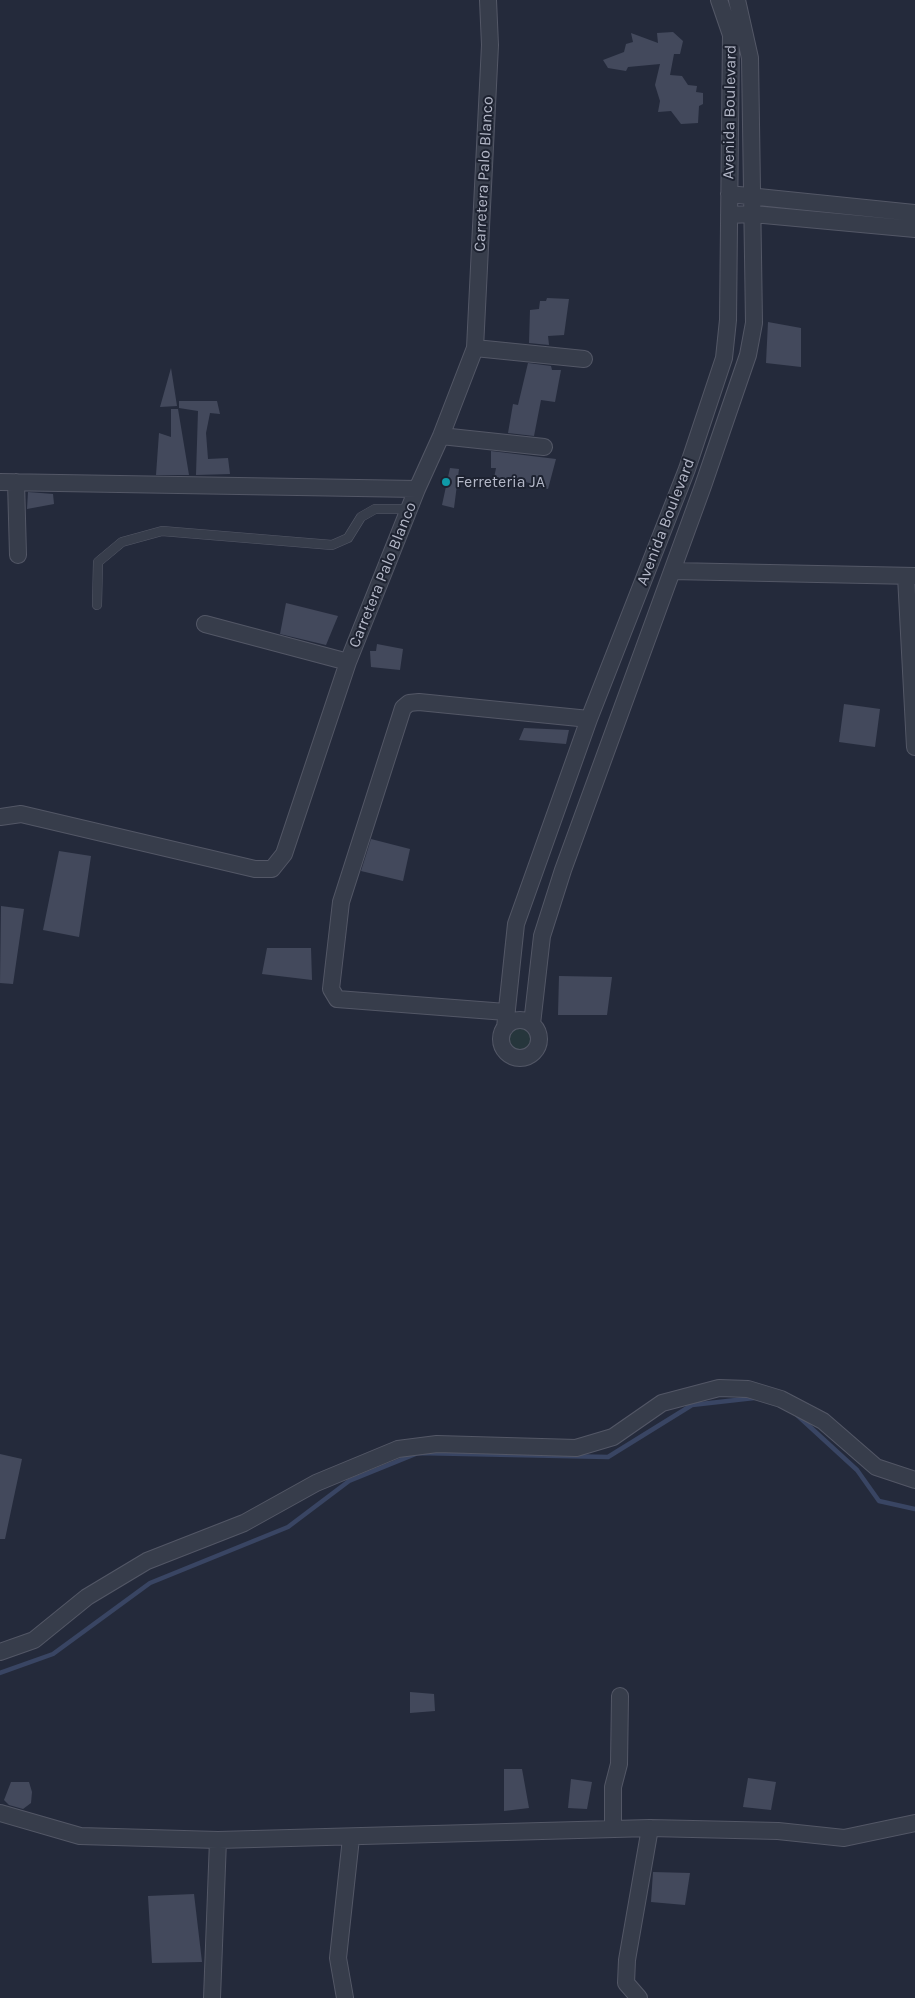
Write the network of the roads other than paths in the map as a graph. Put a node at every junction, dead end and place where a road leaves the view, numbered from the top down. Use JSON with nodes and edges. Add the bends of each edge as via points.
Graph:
{"nodes":[{"id":1,"x":488,"y":0,"type":"edge"},
{"id":2,"x":719,"y":0,"type":"edge"},
{"id":3,"x":737,"y":0,"type":"edge"},
{"id":4,"x":729,"y":194,"type":"junction"},
{"id":5,"x":753,"y":194,"type":"junction"},
{"id":6,"x":915,"y":213,"type":"edge"},
{"id":7,"x":753,"y":214,"type":"junction"},
{"id":8,"x":729,"y":215,"type":"junction"},
{"id":9,"x":915,"y":229,"type":"edge"},
{"id":10,"x":476,"y":348,"type":"junction"},
{"id":11,"x":584,"y":359,"type":"dead end"},
{"id":12,"x":442,"y":436,"type":"junction"},
{"id":13,"x":544,"y":447,"type":"dead end"},
{"id":14,"x":8,"y":482,"type":"edge"},
{"id":15,"x":417,"y":489,"type":"junction"},
{"id":16,"x":410,"y":509,"type":"junction"},
{"id":17,"x":18,"y":554,"type":"dead end"},
{"id":18,"x":672,"y":571,"type":"junction"},
{"id":19,"x":911,"y":576,"type":"edge"},
{"id":20,"x":97,"y":604,"type":"dead end"},
{"id":21,"x":205,"y":624,"type":"dead end"},
{"id":22,"x":348,"y":662,"type":"junction"},
{"id":23,"x":589,"y":719,"type":"junction"},
{"id":24,"x":915,"y":747,"type":"edge"},
{"id":25,"x":0,"y":817,"type":"edge"},
{"id":26,"x":505,"y":1020,"type":"junction"},
{"id":27,"x":532,"y":1024,"type":"junction"},
{"id":28,"x":915,"y":1480,"type":"edge"},
{"id":29,"x":0,"y":1652,"type":"edge"},
{"id":30,"x":620,"y":1696,"type":"dead end"},
{"id":31,"x":0,"y":1813,"type":"edge"},
{"id":32,"x":915,"y":1824,"type":"edge"},
{"id":33,"x":613,"y":1828,"type":"junction"},
{"id":34,"x":650,"y":1828,"type":"junction"},
{"id":35,"x":351,"y":1838,"type":"junction"},
{"id":36,"x":218,"y":1840,"type":"junction"},
{"id":37,"x":212,"y":1998,"type":"edge"},
{"id":38,"x":344,"y":1998,"type":"edge"},
{"id":39,"x":640,"y":1998,"type":"edge"}],
"edges":[{"from":1,"to":10,"type":"street","name":"Carretera Palo Blanco","via":[[490,45]]},
{"from":2,"to":4,"type":"street","name":"Avenida Boulevard","via":[[731,35]]},
{"from":3,"to":5,"type":"street","name":"Avenida Boulevard","via":[[750,58]]},
{"from":4,"to":5,"type":"street"},
{"from":4,"to":8,"type":"street","name":"Avenida Boulevard"},
{"from":5,"to":6,"type":"street"},
{"from":5,"to":7,"type":"street","name":"Avenida Boulevard"},
{"from":7,"to":8,"type":"street"},
{"from":7,"to":9,"type":"street"},
{"from":7,"to":18,"type":"street","name":"Avenida Boulevard","via":[[754,323],[748,356]]},
{"from":8,"to":23,"type":"street","name":"Avenida Boulevard","via":[[728,320],[724,358],[687,469]]},
{"from":10,"to":11,"type":"street"},
{"from":10,"to":12,"type":"street","name":"Carretera Palo Blanco"},
{"from":12,"to":13,"type":"street"},
{"from":12,"to":15,"type":"street","name":"Carretera Palo Blanco"},
{"from":14,"to":15,"type":"street"},
{"from":14,"to":17,"type":"street"},
{"from":15,"to":16,"type":"street","name":"Carretera Palo Blanco"},
{"from":16,"to":20,"type":"lane","via":[[376,509],[361,517],[348,538],[332,545],[162,531],[122,542],[98,562]]},
{"from":16,"to":22,"type":"street","name":"Carretera Palo Blanco"},
{"from":18,"to":19,"type":"street"},
{"from":18,"to":27,"type":"street","name":"Avenida Boulevard","via":[[542,936]]},
{"from":19,"to":24,"type":"street"},
{"from":21,"to":22,"type":"street"},
{"from":22,"to":25,"type":"street","name":"Carretera Palo Blanco","via":[[284,854],[272,869],[255,869],[21,814]]},
{"from":23,"to":26,"type":"street","name":"Avenida Boulevard","via":[[516,924]]},
{"from":23,"to":26,"type":"street","via":[[409,703],[403,708],[341,902],[331,989],[337,999]]},
{"from":26,"to":27,"type":"street","via":[[509,1024],[521,1020]]},
{"from":26,"to":27,"type":"street","via":[[501,1040],[505,1052],[523,1059],[538,1048],[539,1035]]},
{"from":28,"to":29,"type":"street","via":[[876,1467],[823,1421],[781,1399],[748,1389],[719,1388],[662,1403],[613,1437],[576,1448],[437,1444],[398,1449],[316,1483],[244,1523],[146,1561],[87,1596],[34,1640]]},
{"from":30,"to":33,"type":"street","via":[[619,1764],[613,1787]]},
{"from":31,"to":36,"type":"street","via":[[80,1836]]},
{"from":32,"to":34,"type":"street","via":[[844,1838],[778,1831]]},
{"from":33,"to":34,"type":"street"},
{"from":33,"to":35,"type":"street"},
{"from":34,"to":39,"type":"street","via":[[627,1960],[626,1984]]},
{"from":35,"to":36,"type":"street"},
{"from":35,"to":38,"type":"street","via":[[338,1958]]},
{"from":36,"to":37,"type":"street"}]}
